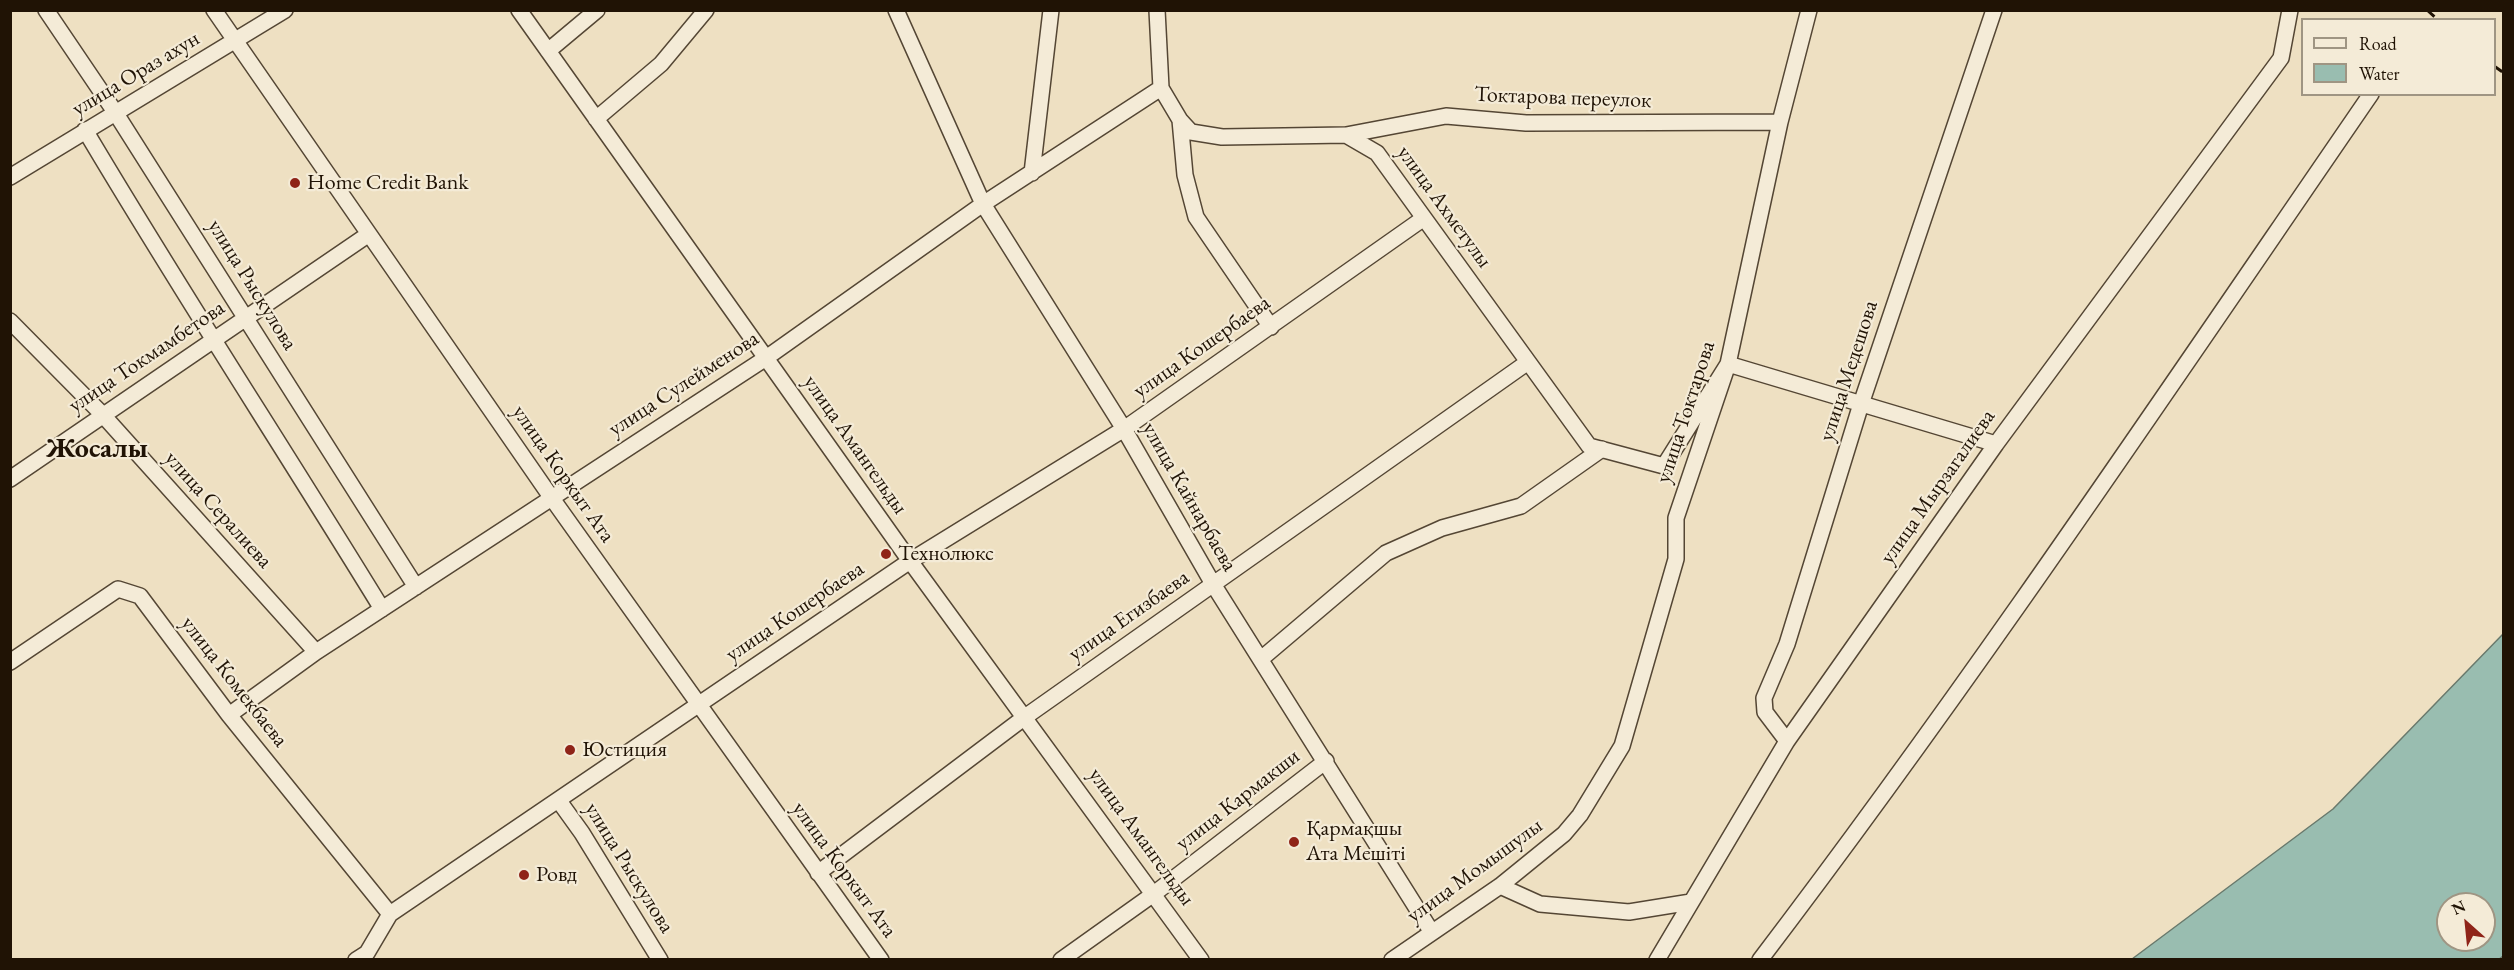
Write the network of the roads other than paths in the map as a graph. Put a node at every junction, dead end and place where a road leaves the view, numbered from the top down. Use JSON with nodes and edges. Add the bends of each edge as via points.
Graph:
{"nodes":[{"id":1,"x":46,"y":10,"type":"edge"},
{"id":2,"x":214,"y":10,"type":"edge"},
{"id":3,"x":285,"y":10,"type":"edge"},
{"id":4,"x":519,"y":10,"type":"edge"},
{"id":5,"x":597,"y":10,"type":"edge"},
{"id":6,"x":706,"y":10,"type":"edge"},
{"id":7,"x":896,"y":10,"type":"edge"},
{"id":8,"x":1051,"y":10,"type":"edge"},
{"id":9,"x":1157,"y":10,"type":"edge"},
{"id":10,"x":1809,"y":10,"type":"edge"},
{"id":11,"x":1995,"y":10,"type":"edge"},
{"id":12,"x":2290,"y":10,"type":"edge"},
{"id":13,"x":235,"y":40,"type":"junction"},
{"id":14,"x":548,"y":51,"type":"junction"},
{"id":15,"x":1161,"y":88,"type":"junction"},
{"id":16,"x":2370,"y":96,"type":"edge"},
{"id":17,"x":115,"y":112,"type":"junction"},
{"id":18,"x":596,"y":119,"type":"junction"},
{"id":19,"x":1180,"y":120,"type":"junction"},
{"id":20,"x":1780,"y":122,"type":"junction"},
{"id":21,"x":86,"y":130,"type":"junction"},
{"id":22,"x":1346,"y":135,"type":"junction"},
{"id":23,"x":1032,"y":172,"type":"junction"},
{"id":24,"x":10,"y":177,"type":"edge"},
{"id":25,"x":983,"y":204,"type":"junction"},
{"id":26,"x":1424,"y":218,"type":"junction"},
{"id":27,"x":369,"y":234,"type":"junction"},
{"id":28,"x":246,"y":317,"type":"junction"},
{"id":29,"x":10,"y":321,"type":"edge"},
{"id":30,"x":1271,"y":327,"type":"junction"},
{"id":31,"x":213,"y":339,"type":"junction"},
{"id":32,"x":766,"y":358,"type":"junction"},
{"id":33,"x":1528,"y":362,"type":"junction"},
{"id":34,"x":1728,"y":364,"type":"junction"},
{"id":35,"x":1861,"y":404,"type":"junction"},
{"id":36,"x":102,"y":414,"type":"junction"},
{"id":37,"x":1124,"y":429,"type":"junction"},
{"id":38,"x":1996,"y":444,"type":"junction"},
{"id":39,"x":1602,"y":449,"type":"junction"},
{"id":40,"x":10,"y":479,"type":"edge"},
{"id":41,"x":551,"y":497,"type":"junction"},
{"id":42,"x":910,"y":561,"type":"junction"},
{"id":43,"x":1213,"y":584,"type":"junction"},
{"id":44,"x":416,"y":587,"type":"junction"},
{"id":45,"x":382,"y":609,"type":"junction"},
{"id":46,"x":316,"y":652,"type":"junction"},
{"id":47,"x":1261,"y":659,"type":"junction"},
{"id":48,"x":10,"y":662,"type":"edge"},
{"id":49,"x":699,"y":705,"type":"junction"},
{"id":50,"x":229,"y":715,"type":"junction"},
{"id":51,"x":1025,"y":717,"type":"junction"},
{"id":52,"x":1787,"y":741,"type":"junction"},
{"id":53,"x":1326,"y":761,"type":"junction"},
{"id":54,"x":559,"y":801,"type":"junction"},
{"id":55,"x":1580,"y":815,"type":"joint"},
{"id":56,"x":818,"y":873,"type":"junction"},
{"id":57,"x":1500,"y":886,"type":"junction"},
{"id":58,"x":1155,"y":893,"type":"junction"},
{"id":59,"x":1691,"y":902,"type":"junction"},
{"id":60,"x":390,"y":914,"type":"junction"},
{"id":61,"x":1431,"y":931,"type":"junction"},
{"id":62,"x":365,"y":957,"type":"edge"},
{"id":63,"x":660,"y":960,"type":"edge"},
{"id":64,"x":881,"y":960,"type":"edge"},
{"id":65,"x":1061,"y":960,"type":"edge"},
{"id":66,"x":1202,"y":960,"type":"edge"},
{"id":67,"x":1392,"y":960,"type":"edge"},
{"id":68,"x":1658,"y":960,"type":"edge"},
{"id":69,"x":1760,"y":960,"type":"edge"}],
"edges":[{"from":1,"to":17,"type":"street","name":"улица Рыскулова"},
{"from":2,"to":13,"type":"street","name":"улица Коркыт Ата"},
{"from":3,"to":13,"type":"street","name":"улица Ораз ахун"},
{"from":4,"to":14,"type":"street","name":"улица Амангельды"},
{"from":5,"to":14,"type":"street"},
{"from":6,"to":18,"type":"street","via":[[661,64]]},
{"from":7,"to":25,"type":"street","name":"улица Кайнарбаева"},
{"from":8,"to":23,"type":"street"},
{"from":9,"to":15,"type":"street"},
{"from":10,"to":20,"type":"street","name":"улица Токтарова"},
{"from":11,"to":35,"type":"street","name":"улица Медешова"},
{"from":12,"to":38,"type":"street","name":"улица Мырзагалиева","via":[[2281,58]]},
{"from":13,"to":17,"type":"street","name":"улица Ораз ахун"},
{"from":13,"to":27,"type":"street","name":"улица Коркыт Ата"},
{"from":14,"to":18,"type":"street","name":"улица Амангельды"},
{"from":15,"to":19,"type":"street"},
{"from":15,"to":23,"type":"street","name":"улица Сулейменова"},
{"from":16,"to":69,"type":"street","via":[[1862,825]]},
{"from":17,"to":21,"type":"street","name":"улица Ораз ахун"},
{"from":17,"to":28,"type":"street","name":"улица Рыскулова"},
{"from":18,"to":32,"type":"street","name":"улица Амангельды"},
{"from":19,"to":22,"type":"street","via":[[1191,132],[1222,137]]},
{"from":19,"to":30,"type":"street","via":[[1185,175],[1196,217]]},
{"from":20,"to":22,"type":"street","name":"Токтарова переулок","via":[[1526,123],[1446,116]]},
{"from":20,"to":34,"type":"street","name":"улица Токтарова"},
{"from":21,"to":24,"type":"street","name":"улица Ораз ахун"},
{"from":21,"to":31,"type":"street"},
{"from":22,"to":26,"type":"street","name":"улица Ахметулы","via":[[1377,153]]},
{"from":23,"to":25,"type":"street","name":"улица Сулейменова"},
{"from":25,"to":32,"type":"street","name":"улица Сулейменова"},
{"from":25,"to":37,"type":"street","name":"улица Кайнарбаева"},
{"from":26,"to":30,"type":"street","name":"улица Кошербаева"},
{"from":26,"to":33,"type":"street","name":"улица Ахметулы"},
{"from":27,"to":28,"type":"street","name":"улица Токмамбетова"},
{"from":27,"to":41,"type":"street","name":"улица Коркыт Ата"},
{"from":28,"to":31,"type":"street","name":"улица Токмамбетова"},
{"from":28,"to":44,"type":"street","name":"улица Рыскулова"},
{"from":29,"to":36,"type":"street","name":"улица Сералиева"},
{"from":30,"to":37,"type":"street","name":"улица Кошербаева"},
{"from":31,"to":36,"type":"street","name":"улица Токмамбетова"},
{"from":31,"to":45,"type":"street"},
{"from":32,"to":41,"type":"street","name":"улица Сулейменова"},
{"from":32,"to":42,"type":"street","name":"улица Амангельды"},
{"from":33,"to":39,"type":"street","name":"улица Ахметулы","via":[[1589,446]]},
{"from":33,"to":43,"type":"street","name":"улица Егизбаева"},
{"from":34,"to":35,"type":"street"},
{"from":34,"to":39,"type":"street","name":"улица Ахметулы","via":[[1664,466]]},
{"from":34,"to":55,"type":"street","name":"улица Токтарова","via":[[1676,518],[1677,559],[1622,746]]},
{"from":35,"to":38,"type":"street"},
{"from":35,"to":52,"type":"street","name":"улица Медешова","via":[[1787,644],[1764,698],[1765,712]]},
{"from":36,"to":40,"type":"street","name":"улица Токмамбетова"},
{"from":36,"to":46,"type":"street","name":"улица Сералиева"},
{"from":37,"to":42,"type":"street","name":"улица Кошербаева"},
{"from":37,"to":43,"type":"street","name":"улица Кайнарбаева"},
{"from":38,"to":52,"type":"street","name":"улица Мырзагалиева"},
{"from":39,"to":47,"type":"street","via":[[1521,506],[1442,528],[1386,553]]},
{"from":41,"to":44,"type":"street","name":"улица Сулейменова"},
{"from":41,"to":49,"type":"street","name":"улица Коркыт Ата"},
{"from":42,"to":49,"type":"street","name":"улица Кошербаева"},
{"from":42,"to":51,"type":"street","name":"улица Амангельды"},
{"from":43,"to":47,"type":"street","name":"улица Кайнарбаева"},
{"from":43,"to":51,"type":"street","name":"улица Егизбаева"},
{"from":44,"to":45,"type":"street","name":"улица Сулейменова"},
{"from":45,"to":46,"type":"street","name":"улица Сулейменова"},
{"from":46,"to":50,"type":"street","name":"улица Сулейменова"},
{"from":47,"to":53,"type":"street","name":"улица Кайнарбаева"},
{"from":48,"to":50,"type":"street","name":"улица Комекбаева","via":[[118,589],[140,596]]},
{"from":49,"to":54,"type":"street","name":"улица Кошербаева"},
{"from":49,"to":56,"type":"street","name":"улица Коркыт Ата"},
{"from":50,"to":60,"type":"street","name":"улица Комекбаева"},
{"from":51,"to":56,"type":"street","name":"улица Егизбаева"},
{"from":51,"to":58,"type":"street","name":"улица Амангельды"},
{"from":52,"to":59,"type":"street","name":"улица Мырзагалиева"},
{"from":53,"to":58,"type":"street","name":"улица Кармакши"},
{"from":53,"to":61,"type":"street","name":"улица Кайнарбаева"},
{"from":54,"to":60,"type":"street","name":"улица Кошербаева"},
{"from":54,"to":63,"type":"street","name":"улица Рыскулова"},
{"from":55,"to":57,"type":"street","name":"улица Момышулы","via":[[1564,834]]},
{"from":56,"to":64,"type":"street","name":"улица Коркыт Ата"},
{"from":57,"to":59,"type":"street","via":[[1540,904],[1629,912]]},
{"from":57,"to":61,"type":"street","name":"улица Момышулы"},
{"from":58,"to":65,"type":"street","name":"улица Кармакши"},
{"from":58,"to":66,"type":"street","name":"улица Амангельды"},
{"from":59,"to":68,"type":"street","name":"улица Мырзагалиева"},
{"from":60,"to":62,"type":"street","name":"улица Кошербаева"},
{"from":61,"to":67,"type":"street","name":"улица Момышулы"}]}
